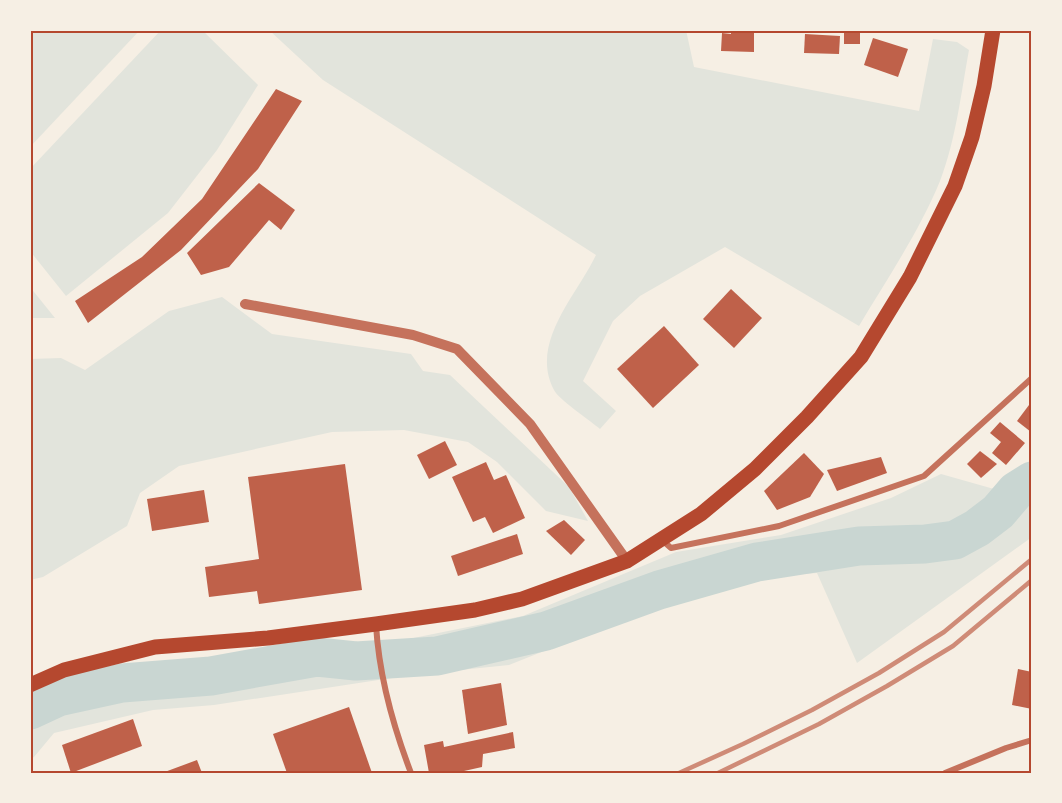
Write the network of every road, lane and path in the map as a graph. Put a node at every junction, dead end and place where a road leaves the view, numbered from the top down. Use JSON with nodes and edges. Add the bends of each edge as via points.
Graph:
{"nodes":[{"id":1,"x":993,"y":30,"type":"edge"},
{"id":2,"x":245,"y":304,"type":"dead end"},
{"id":3,"x":1032,"y":378,"type":"edge"},
{"id":4,"x":662,"y":540,"type":"junction"},
{"id":5,"x":627,"y":561,"type":"junction"},
{"id":6,"x":376,"y":624,"type":"junction"},
{"id":7,"x":30,"y":685,"type":"edge"},
{"id":8,"x":1032,"y":740,"type":"edge"},
{"id":9,"x":411,"y":773,"type":"edge"},
{"id":10,"x":945,"y":773,"type":"edge"}],
"edges":[{"from":1,"to":4,"type":"highway","via":[[972,136],[955,186],[910,277],[861,357],[755,469]]},
{"from":2,"to":5,"type":"street","via":[[413,335],[457,349],[530,424]]},
{"from":3,"to":4,"type":"street","via":[[924,476],[779,526],[671,548]]},
{"from":4,"to":5,"type":"highway"},
{"from":5,"to":6,"type":"highway","via":[[522,599]]},
{"from":6,"to":7,"type":"highway","via":[[155,647],[64,670]]},
{"from":6,"to":9,"type":"street","via":[[377,650],[399,743]]},
{"from":8,"to":10,"type":"street"}]}
